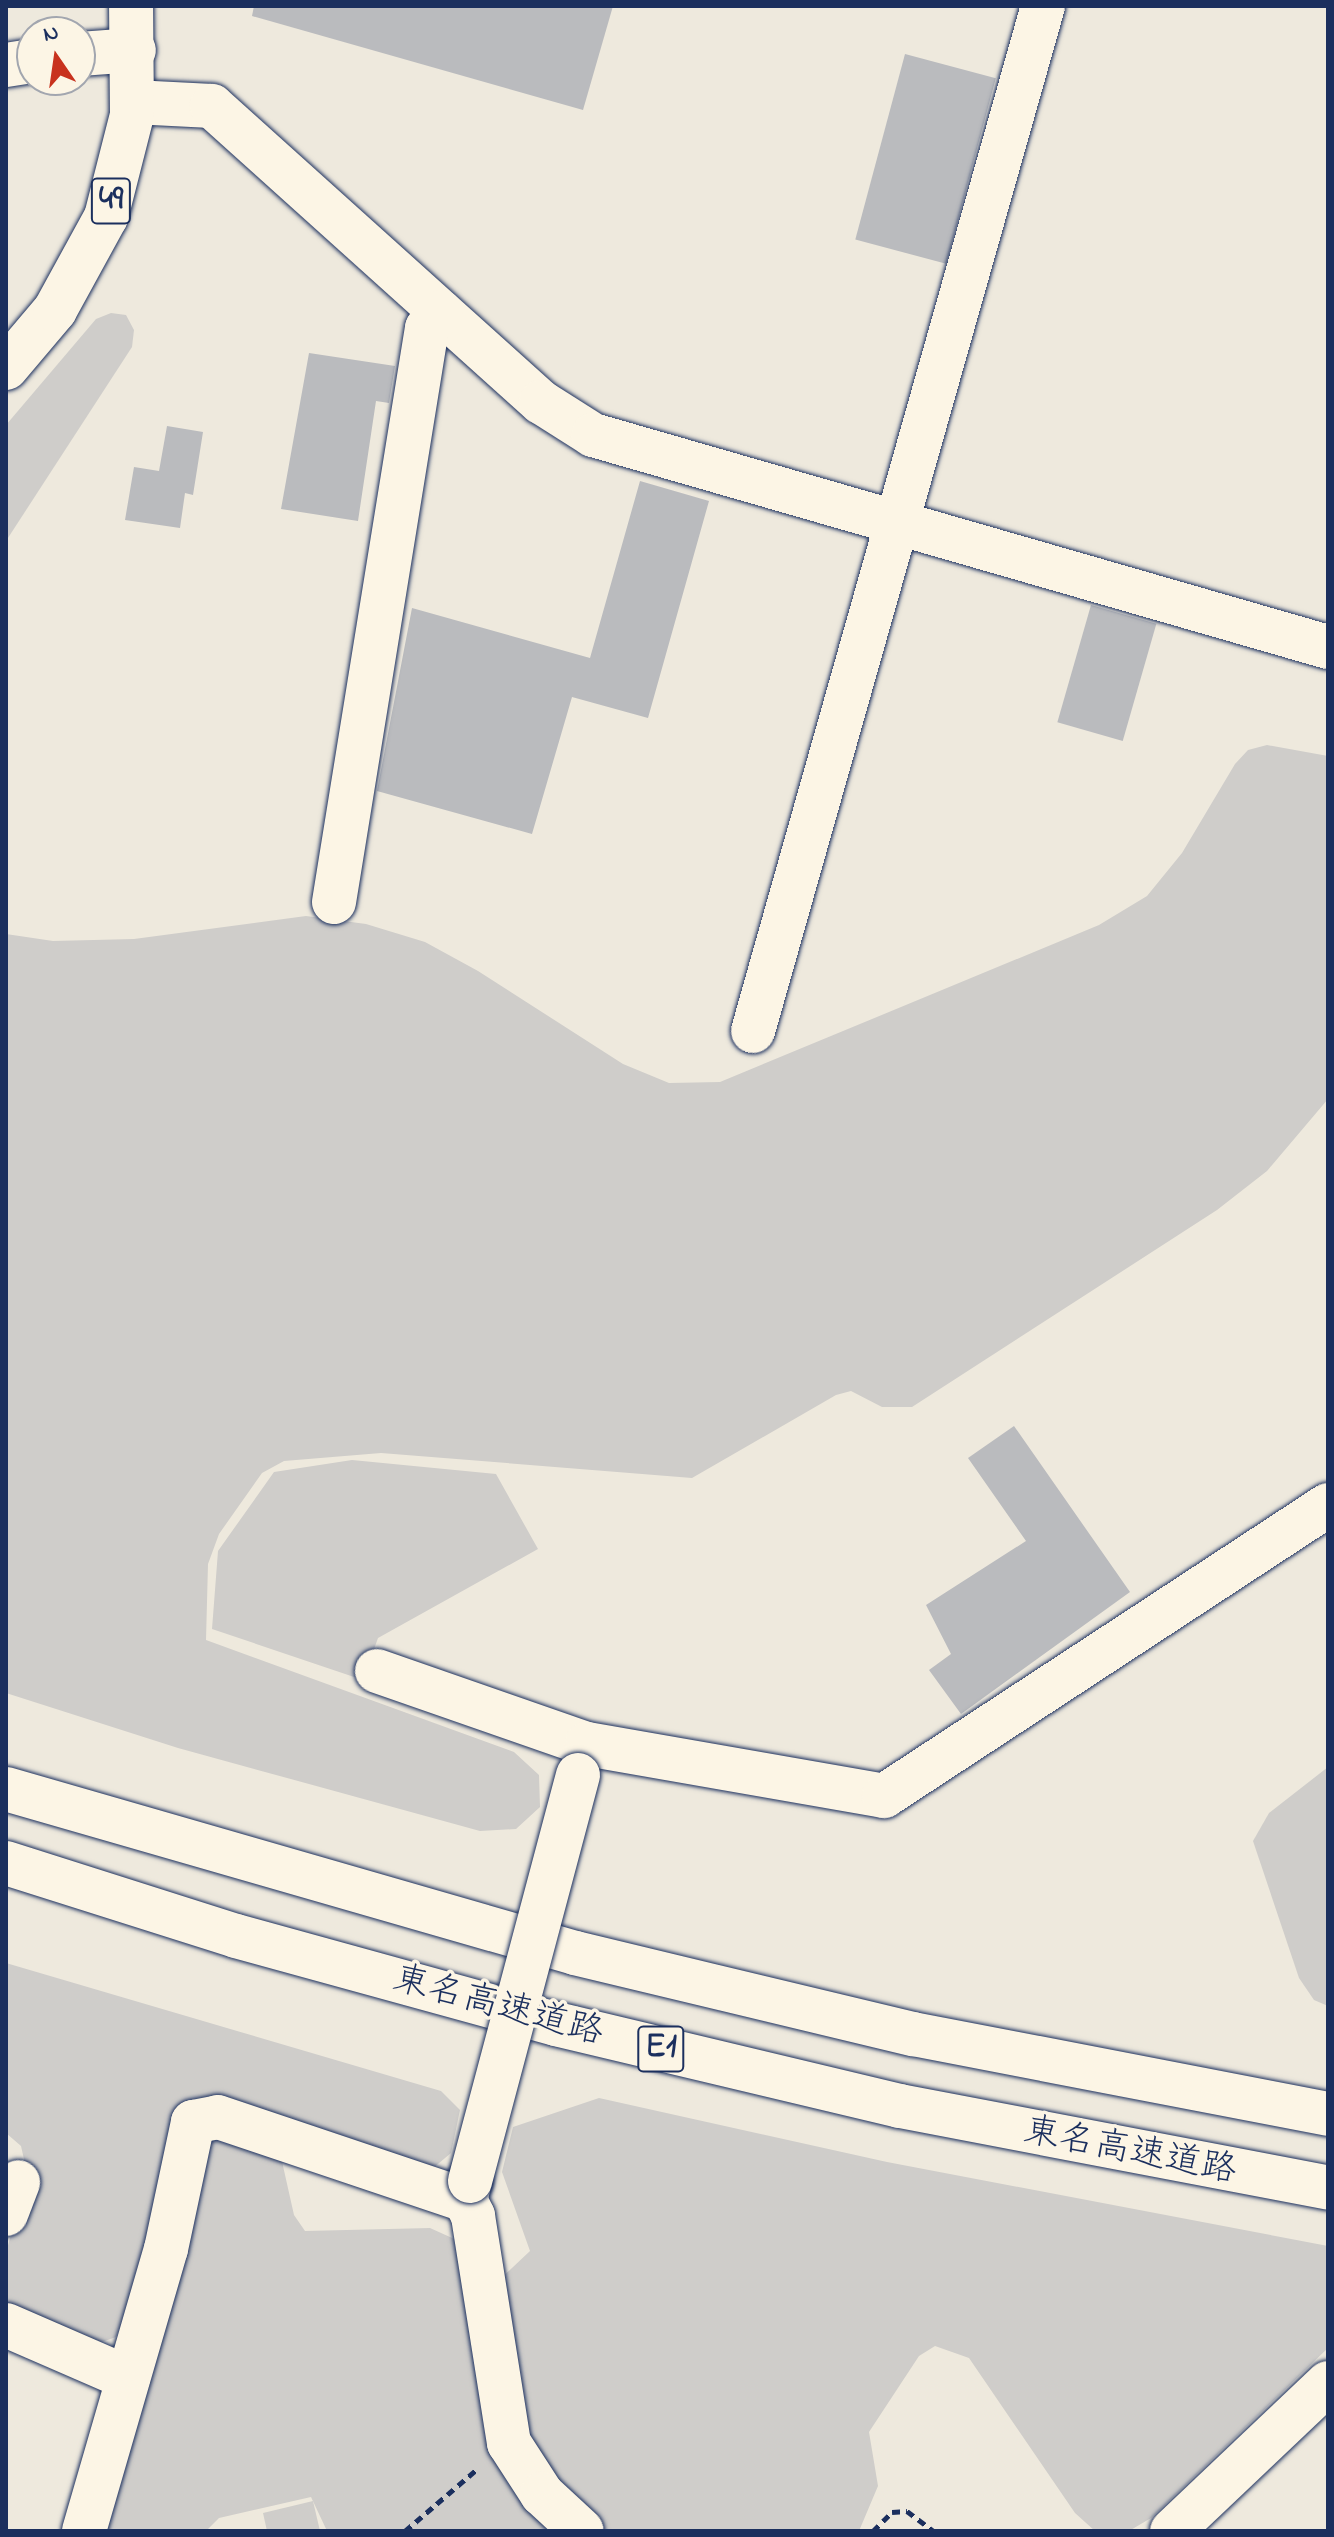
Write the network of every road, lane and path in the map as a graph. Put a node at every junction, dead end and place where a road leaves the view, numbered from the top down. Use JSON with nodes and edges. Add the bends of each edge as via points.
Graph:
{"nodes":[{"id":1,"x":131,"y":6,"type":"edge"},
{"id":2,"x":1043,"y":6,"type":"edge"},
{"id":3,"x":134,"y":50,"type":"junction"},
{"id":4,"x":96,"y":53,"type":"edge"},
{"id":5,"x":133,"y":102,"type":"junction"},
{"id":6,"x":441,"y":312,"type":"junction"},
{"id":7,"x":6,"y":368,"type":"edge"},
{"id":8,"x":897,"y":524,"type":"junction"},
{"id":9,"x":1328,"y":647,"type":"edge"},
{"id":10,"x":334,"y":902,"type":"dead end"},
{"id":11,"x":753,"y":1031,"type":"dead end"},
{"id":12,"x":1328,"y":1505,"type":"edge"},
{"id":13,"x":377,"y":1671,"type":"dead end"},
{"id":14,"x":582,"y":1759,"type":"junction"},
{"id":15,"x":6,"y":1789,"type":"edge"},
{"id":16,"x":6,"y":1863,"type":"edge"},
{"id":17,"x":1328,"y":2114,"type":"edge"},
{"id":18,"x":1328,"y":2188,"type":"edge"},
{"id":19,"x":468,"y":2191,"type":"junction"},
{"id":20,"x":6,"y":2325,"type":"edge"},
{"id":21,"x":128,"y":2378,"type":"junction"},
{"id":22,"x":1328,"y":2383,"type":"edge"},
{"id":23,"x":510,"y":2445,"type":"junction"},
{"id":24,"x":84,"y":2531,"type":"edge"},
{"id":25,"x":405,"y":2531,"type":"edge"},
{"id":26,"x":582,"y":2531,"type":"edge"},
{"id":27,"x":873,"y":2531,"type":"edge"},
{"id":28,"x":934,"y":2531,"type":"edge"},
{"id":29,"x":1172,"y":2531,"type":"edge"}],
"edges":[{"from":1,"to":3,"type":"main road","number":"49"},
{"from":2,"to":8,"type":"main road"},
{"from":3,"to":4,"type":"main road"},
{"from":3,"to":5,"type":"main road","number":"49"},
{"from":5,"to":6,"type":"main road","via":[[212,106]]},
{"from":5,"to":7,"type":"main road","number":"49","via":[[122,167],[83,266]]},
{"from":6,"to":8,"type":"main road","via":[[541,402],[593,435]]},
{"from":6,"to":10,"type":"main road","via":[[427,328]]},
{"from":8,"to":9,"type":"main road"},
{"from":8,"to":11,"type":"main road"},
{"from":12,"to":14,"type":"main road","via":[[884,1796]]},
{"from":13,"to":14,"type":"main road"},
{"from":14,"to":19,"type":"main road","bridge":true},
{"from":15,"to":17,"type":"main road","name":"東名高速道路","number":"E1","via":[[575,1953],[913,2034]]},
{"from":16,"to":18,"type":"main road","name":"東名高速道路","number":"E1","via":[[236,1936],[556,2024],[900,2106]]},
{"from":19,"to":21,"type":"main road","via":[[205,2116],[187,2133],[172,2226]]},
{"from":19,"to":23,"type":"main road"},
{"from":20,"to":21,"type":"main road"},
{"from":21,"to":24,"type":"main road"},
{"from":22,"to":29,"type":"main road"},
{"from":23,"to":25,"type":"path"},
{"from":23,"to":26,"type":"main road","via":[[542,2494]]},
{"from":27,"to":28,"type":"path","via":[[892,2512],[907,2511]]}]}
